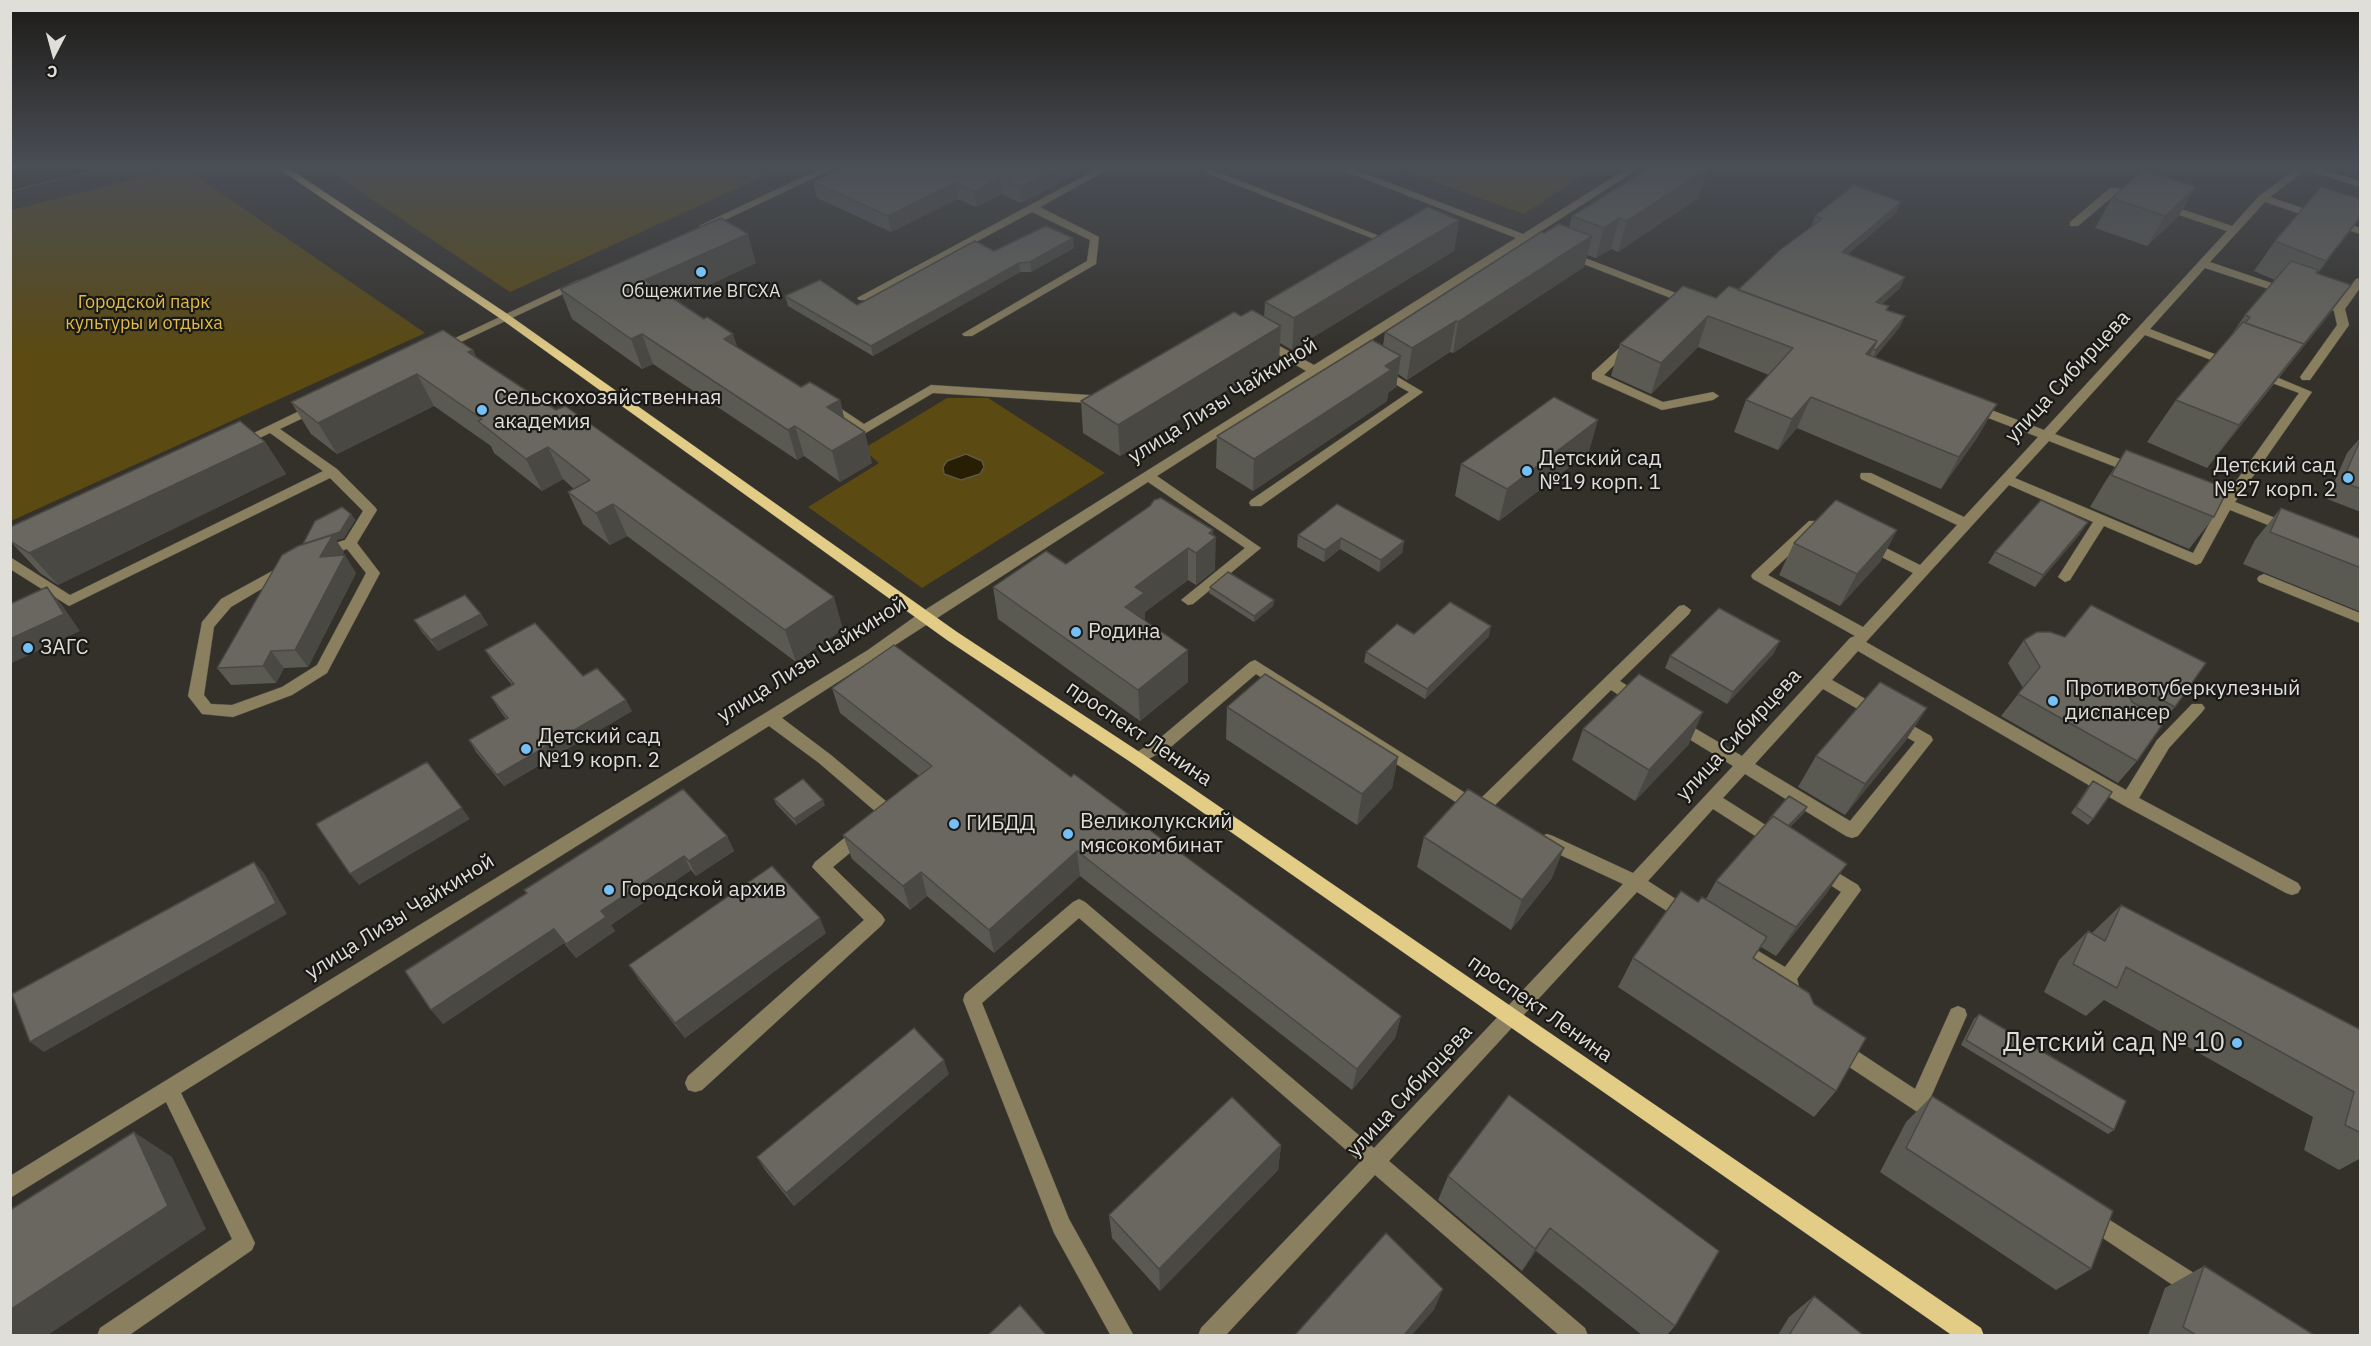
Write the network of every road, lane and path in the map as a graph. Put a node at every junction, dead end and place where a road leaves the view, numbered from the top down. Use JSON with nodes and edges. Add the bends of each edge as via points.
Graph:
{"nodes":[{"id":1,"x":375,"y":230,"type":"edge"},
{"id":2,"x":696,"y":230,"type":"edge"},
{"id":3,"x":992,"y":230,"type":"edge"},
{"id":4,"x":1077,"y":230,"type":"edge"},
{"id":5,"x":1358,"y":230,"type":"edge"},
{"id":6,"x":1504,"y":230,"type":"edge"},
{"id":7,"x":1539,"y":230,"type":"edge"},
{"id":8,"x":2233,"y":230,"type":"edge"},
{"id":9,"x":691,"y":232,"type":"edge"},
{"id":10,"x":1526,"y":238,"type":"junction"},
{"id":11,"x":1541,"y":244,"type":"edge"},
{"id":12,"x":1363,"y":251,"type":"edge"},
{"id":13,"x":1559,"y":251,"type":"edge"},
{"id":14,"x":2202,"y":263,"type":"junction"},
{"id":15,"x":593,"y":277,"type":"edge"},
{"id":16,"x":2361,"y":281,"type":"edge"},
{"id":17,"x":863,"y":298,"type":"dead end"},
{"id":18,"x":1700,"y":305,"type":"edge"},
{"id":19,"x":2339,"y":309,"type":"junction"},
{"id":20,"x":506,"y":317,"type":"junction"},
{"id":21,"x":2142,"y":330,"type":"junction"},
{"id":22,"x":1248,"y":332,"type":"edge"},
{"id":23,"x":968,"y":334,"type":"dead end"},
{"id":24,"x":1637,"y":337,"type":"edge"},
{"id":25,"x":432,"y":352,"type":"edge"},
{"id":26,"x":1357,"y":357,"type":"junction"},
{"id":27,"x":1315,"y":371,"type":"junction"},
{"id":28,"x":2307,"y":376,"type":"edge"},
{"id":29,"x":1713,"y":396,"type":"dead end"},
{"id":30,"x":814,"y":397,"type":"edge"},
{"id":31,"x":335,"y":398,"type":"edge"},
{"id":32,"x":1120,"y":401,"type":"edge"},
{"id":33,"x":1958,"y":402,"type":"edge"},
{"id":34,"x":271,"y":428,"type":"junction"},
{"id":35,"x":2045,"y":435,"type":"junction"},
{"id":36,"x":227,"y":448,"type":"edge"},
{"id":37,"x":332,"y":472,"type":"junction"},
{"id":38,"x":1866,"y":476,"type":"dead end"},
{"id":39,"x":2153,"y":476,"type":"edge"},
{"id":40,"x":1149,"y":477,"type":"junction"},
{"id":41,"x":2005,"y":479,"type":"junction"},
{"id":42,"x":2195,"y":492,"type":"edge"},
{"id":43,"x":1256,"y":503,"type":"dead end"},
{"id":44,"x":2227,"y":504,"type":"junction"},
{"id":45,"x":2101,"y":520,"type":"junction"},
{"id":46,"x":1965,"y":523,"type":"junction"},
{"id":47,"x":1829,"y":525,"type":"edge"},
{"id":48,"x":2305,"y":534,"type":"edge"},
{"id":49,"x":1860,"y":540,"type":"edge"},
{"id":50,"x":350,"y":543,"type":"junction"},
{"id":51,"x":10,"y":562,"type":"edge"},
{"id":52,"x":1922,"y":572,"type":"junction"},
{"id":53,"x":2065,"y":577,"type":"dead end"},
{"id":54,"x":2264,"y":579,"type":"dead end"},
{"id":55,"x":1188,"y":600,"type":"dead end"},
{"id":56,"x":1683,"y":610,"type":"dead end"},
{"id":57,"x":925,"y":617,"type":"junction"},
{"id":58,"x":2361,"y":618,"type":"edge"},
{"id":59,"x":1859,"y":638,"type":"junction"},
{"id":60,"x":1820,"y":680,"type":"junction"},
{"id":61,"x":1610,"y":682,"type":"junction"},
{"id":62,"x":1648,"y":706,"type":"edge"},
{"id":63,"x":2197,"y":708,"type":"edge"},
{"id":64,"x":769,"y":717,"type":"junction"},
{"id":65,"x":1666,"y":718,"type":"edge"},
{"id":66,"x":2145,"y":734,"type":"edge"},
{"id":67,"x":2163,"y":744,"type":"junction"},
{"id":68,"x":1138,"y":759,"type":"junction"},
{"id":69,"x":1743,"y":764,"type":"junction"},
{"id":70,"x":1711,"y":799,"type":"junction"},
{"id":71,"x":2129,"y":800,"type":"junction"},
{"id":72,"x":1479,"y":810,"type":"junction"},
{"id":73,"x":1500,"y":819,"type":"edge"},
{"id":74,"x":1531,"y":834,"type":"edge"},
{"id":75,"x":1635,"y":882,"type":"junction"},
{"id":76,"x":2292,"y":888,"type":"dead end"},
{"id":77,"x":1706,"y":927,"type":"edge"},
{"id":78,"x":1726,"y":939,"type":"edge"},
{"id":79,"x":1787,"y":978,"type":"junction"},
{"id":80,"x":1798,"y":1015,"type":"edge"},
{"id":81,"x":1958,"y":1016,"type":"dead end"},
{"id":82,"x":1511,"y":1017,"type":"junction"},
{"id":83,"x":1821,"y":1037,"type":"edge"},
{"id":84,"x":695,"y":1083,"type":"dead end"},
{"id":85,"x":169,"y":1088,"type":"junction"},
{"id":86,"x":1919,"y":1103,"type":"junction"},
{"id":87,"x":1958,"y":1129,"type":"edge"},
{"id":88,"x":1374,"y":1162,"type":"junction"},
{"id":89,"x":10,"y":1188,"type":"edge"},
{"id":90,"x":2068,"y":1203,"type":"edge"},
{"id":91,"x":2213,"y":1298,"type":"edge"},
{"id":92,"x":108,"y":1335,"type":"edge"},
{"id":93,"x":1123,"y":1335,"type":"edge"},
{"id":94,"x":1209,"y":1335,"type":"edge"},
{"id":95,"x":1577,"y":1335,"type":"edge"},
{"id":96,"x":1973,"y":1335,"type":"edge"}],
"edges":[{"from":1,"to":20,"type":"main road","name":"проспект Ленина"},
{"from":2,"to":9,"type":"street"},
{"from":3,"to":17,"type":"street"},
{"from":4,"to":23,"type":"street","via":[[1095,239],[1092,262]]},
{"from":5,"to":12,"type":"street","via":[[1382,239]]},
{"from":6,"to":10,"type":"street"},
{"from":7,"to":10,"type":"street","name":"улица Лизы Чайкиной"},
{"from":8,"to":14,"type":"street","name":"улица Сибирцева"},
{"from":10,"to":11,"type":"street"},
{"from":10,"to":26,"type":"street","name":"улица Лизы Чайкиной"},
{"from":13,"to":18,"type":"street","via":[[1675,301]]},
{"from":14,"to":19,"type":"street"},
{"from":14,"to":21,"type":"street","name":"улица Сибирцева"},
{"from":15,"to":20,"type":"street"},
{"from":16,"to":19,"type":"street"},
{"from":19,"to":28,"type":"street","via":[[2343,326]]},
{"from":20,"to":25,"type":"street"},
{"from":20,"to":57,"type":"main road","name":"проспект Ленина"},
{"from":21,"to":35,"type":"street","name":"улица Сибирцева"},
{"from":21,"to":44,"type":"street","via":[[2306,392]]},
{"from":22,"to":27,"type":"street"},
{"from":24,"to":29,"type":"street","via":[[1596,376],[1662,406]]},
{"from":26,"to":27,"type":"street","name":"улица Лизы Чайкиной"},
{"from":26,"to":43,"type":"street","via":[[1417,392]]},
{"from":27,"to":40,"type":"street","name":"улица Лизы Чайкиной"},
{"from":30,"to":32,"type":"street","via":[[864,430],[931,389]]},
{"from":31,"to":34,"type":"street"},
{"from":33,"to":35,"type":"street"},
{"from":34,"to":36,"type":"street"},
{"from":34,"to":37,"type":"street"},
{"from":35,"to":39,"type":"street"},
{"from":35,"to":41,"type":"street","name":"улица Сибирцева"},
{"from":37,"to":50,"type":"street","via":[[370,510]]},
{"from":37,"to":51,"type":"street","via":[[69,602]]},
{"from":38,"to":46,"type":"street"},
{"from":40,"to":55,"type":"street","via":[[1254,548]]},
{"from":40,"to":57,"type":"street","name":"улица Лизы Чайкиной"},
{"from":41,"to":45,"type":"street"},
{"from":41,"to":46,"type":"street","name":"улица Сибирцева"},
{"from":42,"to":44,"type":"street"},
{"from":44,"to":45,"type":"street","via":[[2196,560]]},
{"from":44,"to":48,"type":"street"},
{"from":45,"to":53,"type":"street"},
{"from":46,"to":52,"type":"street","name":"улица Сибирцева"},
{"from":47,"to":59,"type":"street","via":[[1819,519],[1758,576]]},
{"from":49,"to":52,"type":"street"},
{"from":50,"to":50,"type":"street","via":[[373,573],[322,669],[287,690],[233,711],[207,710],[196,696],[207,626],[226,603],[299,561]]},
{"from":52,"to":59,"type":"street","name":"улица Сибирцева"},
{"from":54,"to":58,"type":"street"},
{"from":56,"to":61,"type":"street"},
{"from":57,"to":64,"type":"street","name":"улица Лизы Чайкиной","via":[[873,654]]},
{"from":57,"to":68,"type":"main road","name":"проспект Ленина"},
{"from":59,"to":60,"type":"street","name":"улица Сибирцева"},
{"from":59,"to":71,"type":"street"},
{"from":60,"to":69,"type":"street","name":"улица Сибирцева"},
{"from":60,"to":69,"type":"street","via":[[1925,740],[1852,831]]},
{"from":61,"to":62,"type":"street"},
{"from":61,"to":72,"type":"street"},
{"from":63,"to":67,"type":"street"},
{"from":64,"to":84,"type":"street","via":[[887,812],[820,867],[876,920]]},
{"from":64,"to":85,"type":"street","name":"улица Лизы Чайкиной"},
{"from":65,"to":69,"type":"street"},
{"from":66,"to":67,"type":"street"},
{"from":67,"to":71,"type":"street"},
{"from":68,"to":72,"type":"street","via":[[1166,742],[1255,666]]},
{"from":68,"to":82,"type":"main road","name":"проспект Ленина"},
{"from":69,"to":70,"type":"street","name":"улица Сибирцева"},
{"from":70,"to":75,"type":"street","name":"улица Сибирцева"},
{"from":70,"to":79,"type":"street","via":[[1852,890]]},
{"from":71,"to":76,"type":"street"},
{"from":72,"to":73,"type":"street"},
{"from":74,"to":75,"type":"street"},
{"from":75,"to":77,"type":"street"},
{"from":75,"to":82,"type":"street","name":"улица Сибирцева"},
{"from":78,"to":79,"type":"street"},
{"from":79,"to":80,"type":"street"},
{"from":81,"to":86,"type":"street"},
{"from":82,"to":88,"type":"street","name":"улица Сибирцева"},
{"from":82,"to":96,"type":"main road","name":"проспект Ленина"},
{"from":83,"to":86,"type":"street"},
{"from":85,"to":89,"type":"street","name":"улица Лизы Чайкиной"},
{"from":85,"to":92,"type":"street","via":[[245,1242]]},
{"from":86,"to":87,"type":"street"},
{"from":88,"to":93,"type":"street","via":[[1079,907],[972,1000],[1061,1226]]},
{"from":88,"to":94,"type":"street","name":"улица Сибирцева"},
{"from":88,"to":95,"type":"street"},
{"from":90,"to":91,"type":"street"}]}
